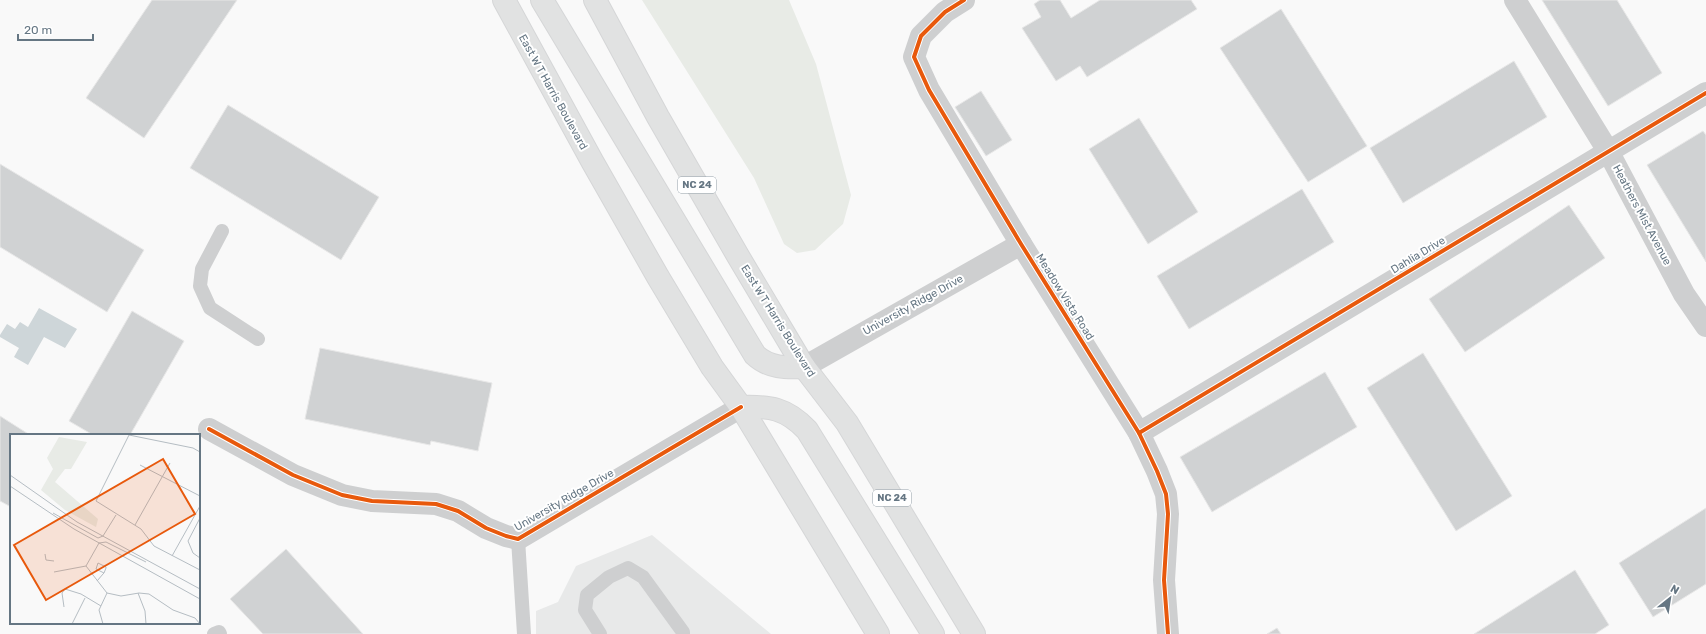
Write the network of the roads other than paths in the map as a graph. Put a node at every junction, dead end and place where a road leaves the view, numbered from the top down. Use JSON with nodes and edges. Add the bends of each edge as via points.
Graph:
{"nodes":[{"id":1,"x":504,"y":0,"type":"edge"},
{"id":2,"x":542,"y":0,"type":"edge"},
{"id":3,"x":595,"y":0,"type":"edge"},
{"id":4,"x":964,"y":0,"type":"edge"},
{"id":5,"x":1515,"y":0,"type":"edge"},
{"id":6,"x":1706,"y":93,"type":"edge"},
{"id":7,"x":1608,"y":151,"type":"junction"},
{"id":8,"x":222,"y":231,"type":"dead end"},
{"id":9,"x":1022,"y":244,"type":"junction"},
{"id":10,"x":1706,"y":326,"type":"edge"},
{"id":11,"x":258,"y":339,"type":"dead end"},
{"id":12,"x":804,"y":367,"type":"junction"},
{"id":13,"x":741,"y":407,"type":"junction"},
{"id":14,"x":209,"y":429,"type":"dead end"},
{"id":15,"x":1139,"y":433,"type":"junction"},
{"id":16,"x":518,"y":539,"type":"junction"},
{"id":17,"x":214,"y":634,"type":"edge"},
{"id":18,"x":220,"y":634,"type":"edge"},
{"id":19,"x":524,"y":634,"type":"edge"},
{"id":20,"x":600,"y":634,"type":"edge"},
{"id":21,"x":683,"y":634,"type":"edge"},
{"id":22,"x":878,"y":634,"type":"edge"},
{"id":23,"x":933,"y":634,"type":"edge"},
{"id":24,"x":974,"y":634,"type":"edge"},
{"id":25,"x":1168,"y":634,"type":"edge"}],
"edges":[{"from":1,"to":13,"type":"main road","name":"East W T Harris Boulevard","via":[[658,277],[712,367]]},
{"from":2,"to":12,"type":"main road","via":[[755,355],[774,366]]},
{"from":3,"to":12,"type":"main road","name":"East W T Harris Boulevard","number":"NC 24","via":[[662,123]]},
{"from":4,"to":9,"type":"street","name":"Meadow Vista Road","via":[[945,12],[921,36],[914,57],[929,90]]},
{"from":5,"to":7,"type":"street","name":"Heathers Mist Avenue"},
{"from":6,"to":7,"type":"street","name":"Dahlia Drive"},
{"from":7,"to":10,"type":"street","name":"Heathers Mist Avenue","via":[[1684,294]]},
{"from":7,"to":15,"type":"street","name":"Dahlia Drive"},
{"from":8,"to":11,"type":"lane","via":[[202,269],[200,286],[210,308]]},
{"from":9,"to":12,"type":"street","name":"University Ridge Drive"},
{"from":9,"to":15,"type":"street","name":"Meadow Vista Road"},
{"from":12,"to":24,"type":"main road","name":"East W T Harris Boulevard","number":"NC 24","via":[[847,423]]},
{"from":13,"to":16,"type":"street","name":"University Ridge Drive"},
{"from":13,"to":22,"type":"main road","name":"East W T Harris Boulevard"},
{"from":13,"to":23,"type":"main road","via":[[765,406],[777,409],[807,430]]},
{"from":14,"to":16,"type":"street","name":"University Ridge Drive","via":[[292,475],[342,495],[372,501],[436,504],[458,511],[486,528]]},
{"from":15,"to":25,"type":"street","name":"Meadow Vista Road","via":[[1166,494],[1168,514],[1164,580]]},
{"from":16,"to":19,"type":"lane","name":"University Ridge Drive"},
{"from":17,"to":18,"type":"lane"},
{"from":20,"to":21,"type":"lane","via":[[585,610],[587,595],[609,577],[628,568],[644,577]]}]}
